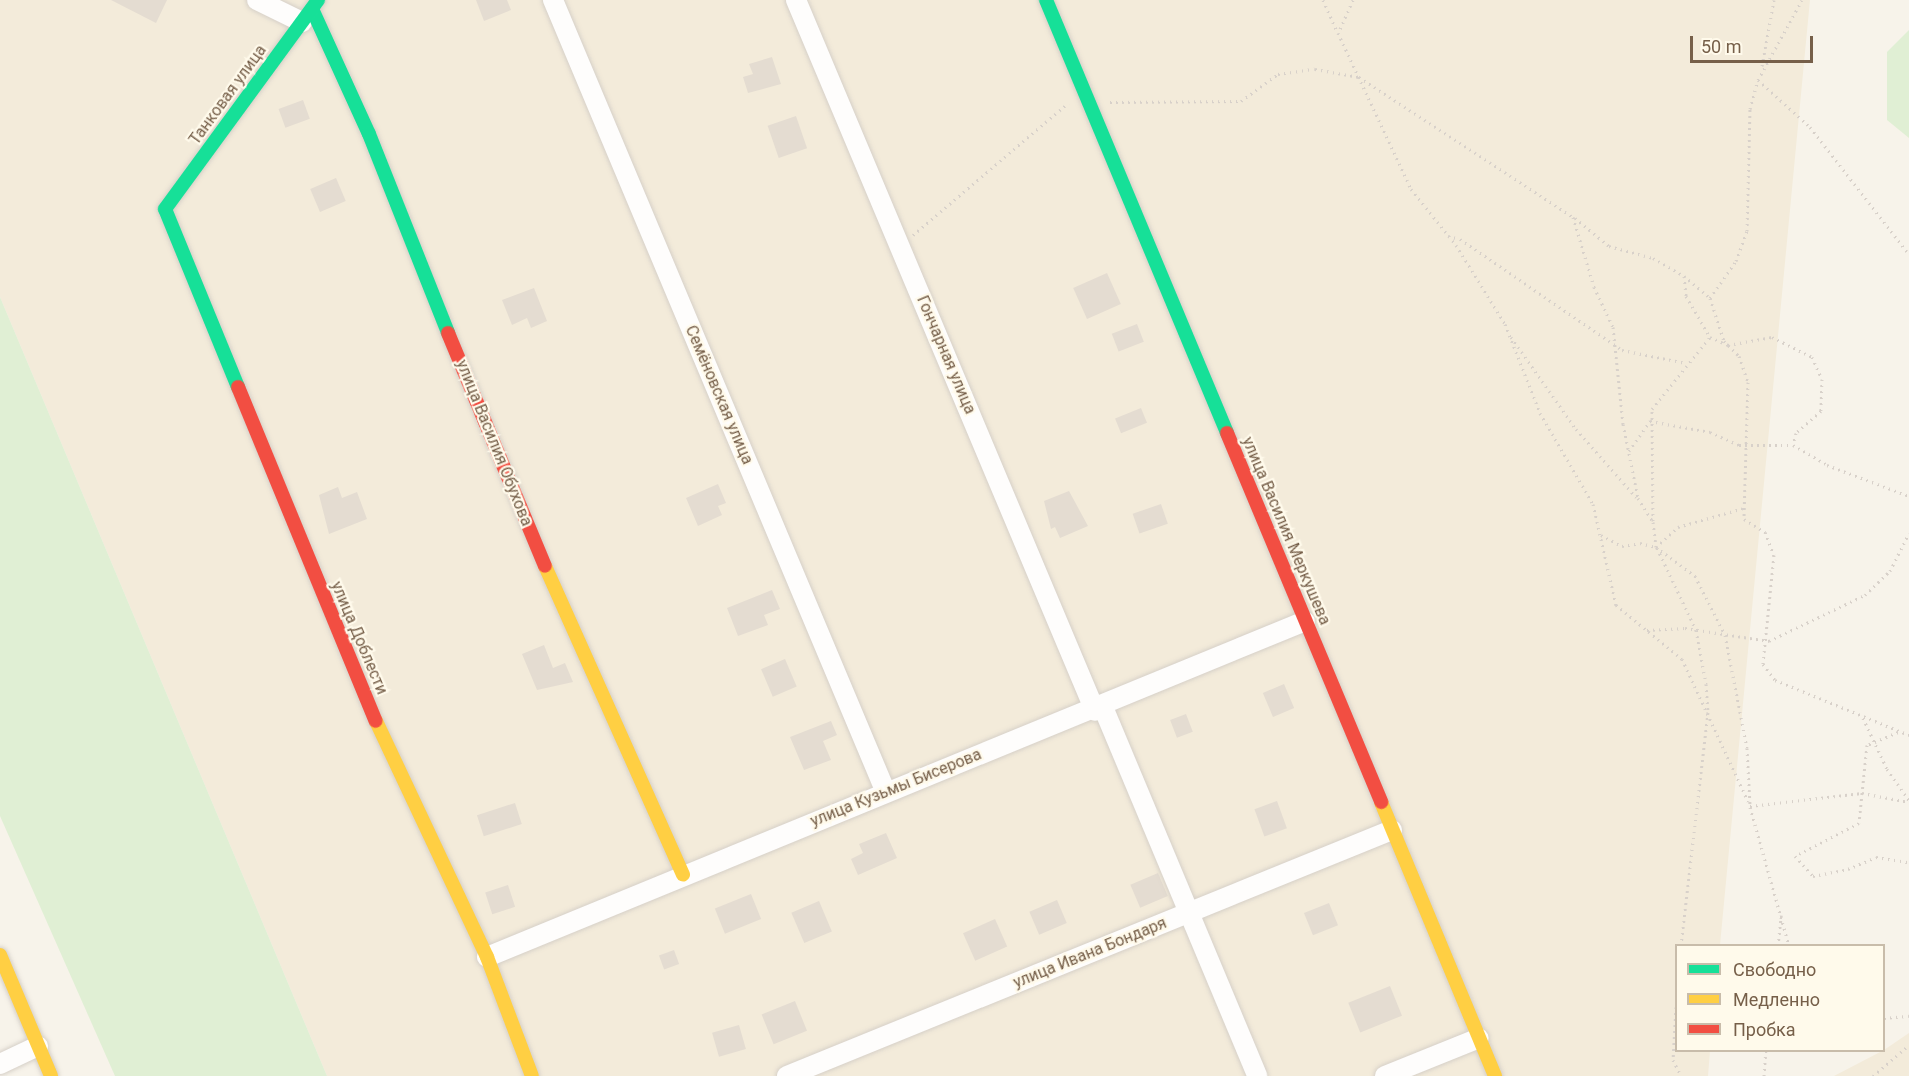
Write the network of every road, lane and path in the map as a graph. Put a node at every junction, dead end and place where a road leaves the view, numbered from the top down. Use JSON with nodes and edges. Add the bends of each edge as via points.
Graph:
{"nodes":[{"id":1,"x":257,"y":0,"type":"edge"},
{"id":2,"x":553,"y":0,"type":"edge"},
{"id":3,"x":796,"y":0,"type":"edge"},
{"id":4,"x":1046,"y":0,"type":"edge"},
{"id":5,"x":1323,"y":0,"type":"edge"},
{"id":6,"x":1353,"y":0,"type":"edge"},
{"id":7,"x":1774,"y":0,"type":"edge"},
{"id":8,"x":1802,"y":0,"type":"edge"},
{"id":9,"x":311,"y":10,"type":"edge"},
{"id":10,"x":1338,"y":33,"type":"junction"},
{"id":11,"x":1762,"y":68,"type":"junction"},
{"id":12,"x":1359,"y":77,"type":"junction"},
{"id":13,"x":1758,"y":80,"type":"junction"},
{"id":14,"x":165,"y":209,"type":"joint"},
{"id":15,"x":1573,"y":217,"type":"junction"},
{"id":16,"x":1448,"y":236,"type":"junction"},
{"id":17,"x":1909,"y":254,"type":"edge"},
{"id":18,"x":1684,"y":276,"type":"junction"},
{"id":19,"x":1710,"y":298,"type":"junction"},
{"id":20,"x":1507,"y":330,"type":"junction"},
{"id":21,"x":1710,"y":337,"type":"junction"},
{"id":22,"x":1615,"y":344,"type":"junction"},
{"id":23,"x":1728,"y":345,"type":"junction"},
{"id":24,"x":1686,"y":363,"type":"junction"},
{"id":25,"x":1650,"y":421,"type":"junction"},
{"id":26,"x":1744,"y":445,"type":"junction"},
{"id":27,"x":1793,"y":445,"type":"junction"},
{"id":28,"x":1628,"y":451,"type":"junction"},
{"id":29,"x":1909,"y":496,"type":"edge"},
{"id":30,"x":1638,"y":498,"type":"junction"},
{"id":31,"x":1744,"y":508,"type":"junction"},
{"id":32,"x":1653,"y":522,"type":"junction"},
{"id":33,"x":1909,"y":533,"type":"edge"},
{"id":34,"x":1601,"y":535,"type":"junction"},
{"id":35,"x":1656,"y":547,"type":"junction"},
{"id":36,"x":1305,"y":621,"type":"junction"},
{"id":37,"x":1647,"y":630,"type":"junction"},
{"id":38,"x":1696,"y":630,"type":"junction"},
{"id":39,"x":1725,"y":635,"type":"junction"},
{"id":40,"x":1769,"y":641,"type":"junction"},
{"id":41,"x":1099,"y":709,"type":"junction"},
{"id":42,"x":1708,"y":712,"type":"junction"},
{"id":43,"x":1863,"y":718,"type":"junction"},
{"id":44,"x":1901,"y":732,"type":"junction"},
{"id":45,"x":1909,"y":734,"type":"edge"},
{"id":46,"x":1873,"y":741,"type":"junction"},
{"id":47,"x":885,"y":790,"type":"junction"},
{"id":48,"x":1862,"y":793,"type":"junction"},
{"id":49,"x":1909,"y":801,"type":"edge"},
{"id":50,"x":1750,"y":806,"type":"junction"},
{"id":51,"x":1392,"y":830,"type":"junction"},
{"id":52,"x":1909,"y":862,"type":"edge"},
{"id":53,"x":683,"y":875,"type":"junction"},
{"id":54,"x":1782,"y":911,"type":"junction"},
{"id":55,"x":1189,"y":912,"type":"junction"},
{"id":56,"x":1681,"y":944,"type":"edge"},
{"id":57,"x":1778,"y":944,"type":"edge"},
{"id":58,"x":1789,"y":944,"type":"edge"},
{"id":59,"x":0,"y":955,"type":"edge"},
{"id":60,"x":487,"y":957,"type":"junction"},
{"id":61,"x":1909,"y":1016,"type":"edge"},
{"id":62,"x":1885,"y":1018,"type":"edge"},
{"id":63,"x":1675,"y":1034,"type":"edge"},
{"id":64,"x":1479,"y":1038,"type":"junction"},
{"id":65,"x":1909,"y":1045,"type":"edge"},
{"id":66,"x":38,"y":1046,"type":"junction"},
{"id":67,"x":1766,"y":1052,"type":"edge"},
{"id":68,"x":0,"y":1064,"type":"edge"},
{"id":69,"x":51,"y":1076,"type":"edge"},
{"id":70,"x":532,"y":1076,"type":"edge"},
{"id":71,"x":787,"y":1076,"type":"edge"},
{"id":72,"x":1257,"y":1076,"type":"edge"},
{"id":73,"x":1385,"y":1076,"type":"edge"},
{"id":74,"x":1495,"y":1076,"type":"edge"},
{"id":75,"x":1681,"y":1076,"type":"edge"},
{"id":76,"x":1764,"y":1076,"type":"edge"},
{"id":77,"x":1873,"y":1076,"type":"edge"}],
"edges":[{"from":1,"to":9,"type":"street"},
{"from":2,"to":47,"type":"street","name":"Семёновская улица"},
{"from":3,"to":41,"type":"street","name":"Гончарная улица"},
{"from":4,"to":36,"type":"street","name":"улица Василия Меркушева"},
{"from":5,"to":10,"type":"path"},
{"from":6,"to":10,"type":"path"},
{"from":7,"to":11,"type":"path"},
{"from":8,"to":11,"type":"path"},
{"from":9,"to":14,"type":"street","name":"Танковая улица"},
{"from":9,"to":53,"type":"street","name":"улица Василия Обухова","via":[[369,134],[509,485]]},
{"from":10,"to":12,"type":"path"},
{"from":11,"to":13,"type":"path"},
{"from":12,"to":15,"type":"path"},
{"from":12,"to":16,"type":"path","via":[[1411,189]]},
{"from":13,"to":17,"type":"path","via":[[1810,127]]},
{"from":13,"to":19,"type":"path","via":[[1750,109],[1747,231],[1736,261]]},
{"from":14,"to":60,"type":"street","name":"улица Доблести","via":[[362,690]]},
{"from":15,"to":18,"type":"path","via":[[1609,246],[1653,258]]},
{"from":15,"to":22,"type":"path","via":[[1594,287],[1613,327]]},
{"from":16,"to":20,"type":"path"},
{"from":16,"to":22,"type":"path","via":[[1460,239]]},
{"from":18,"to":19,"type":"path"},
{"from":18,"to":21,"type":"path","via":[[1686,296]]},
{"from":19,"to":23,"type":"path"},
{"from":20,"to":30,"type":"path","via":[[1576,429]]},
{"from":20,"to":34,"type":"path","via":[[1540,413],[1593,504]]},
{"from":21,"to":23,"type":"path"},
{"from":21,"to":24,"type":"path"},
{"from":22,"to":24,"type":"path"},
{"from":22,"to":28,"type":"path"},
{"from":23,"to":26,"type":"path","via":[[1739,356],[1748,382]]},
{"from":23,"to":27,"type":"path","via":[[1772,337],[1812,357],[1822,379],[1821,411],[1796,433]]},
{"from":24,"to":25,"type":"path","via":[[1652,409]]},
{"from":25,"to":26,"type":"path","via":[[1710,432]]},
{"from":25,"to":28,"type":"path"},
{"from":25,"to":32,"type":"path","via":[[1655,471]]},
{"from":26,"to":27,"type":"path"},
{"from":26,"to":31,"type":"path"},
{"from":27,"to":29,"type":"path","via":[[1827,465]]},
{"from":28,"to":30,"type":"path"},
{"from":30,"to":32,"type":"path"},
{"from":31,"to":35,"type":"path","via":[[1678,527]]},
{"from":31,"to":40,"type":"path","via":[[1744,519],[1766,532],[1774,555]]},
{"from":32,"to":35,"type":"path"},
{"from":33,"to":40,"type":"path","via":[[1890,571],[1865,595]]},
{"from":34,"to":35,"type":"path","via":[[1622,546],[1640,543]]},
{"from":34,"to":37,"type":"path","via":[[1617,605]]},
{"from":35,"to":38,"type":"path"},
{"from":35,"to":39,"type":"path","via":[[1695,576]]},
{"from":36,"to":41,"type":"street","name":"улица Кузьмы Бисерова"},
{"from":36,"to":51,"type":"street","name":"улица Василия Меркушева"},
{"from":37,"to":38,"type":"path"},
{"from":37,"to":42,"type":"path","via":[[1682,659]]},
{"from":38,"to":39,"type":"path"},
{"from":38,"to":42,"type":"path"},
{"from":39,"to":40,"type":"path"},
{"from":39,"to":50,"type":"path","via":[[1747,748]]},
{"from":40,"to":43,"type":"path","via":[[1763,664],[1775,680]]},
{"from":41,"to":47,"type":"street","name":"улица Кузьмы Бисерова"},
{"from":41,"to":55,"type":"street","name":"Гончарная улица"},
{"from":42,"to":50,"type":"path"},
{"from":42,"to":56,"type":"path"},
{"from":43,"to":44,"type":"path"},
{"from":43,"to":46,"type":"path"},
{"from":44,"to":45,"type":"path"},
{"from":44,"to":46,"type":"path"},
{"from":46,"to":48,"type":"path","via":[[1867,745]]},
{"from":46,"to":49,"type":"path"},
{"from":47,"to":53,"type":"street","name":"улица Кузьмы Бисерова"},
{"from":48,"to":49,"type":"path"},
{"from":48,"to":50,"type":"path"},
{"from":48,"to":52,"type":"path","via":[[1859,823],[1795,856],[1799,864],[1813,876],[1848,869],[1876,857]]},
{"from":50,"to":54,"type":"path"},
{"from":51,"to":55,"type":"street","name":"улица Ивана Бондаря"},
{"from":51,"to":64,"type":"street","name":"улица Василия Меркушева"},
{"from":53,"to":60,"type":"street","name":"улица Кузьмы Бисерова"},
{"from":54,"to":57,"type":"path"},
{"from":54,"to":58,"type":"path"},
{"from":55,"to":71,"type":"street","name":"улица Ивана Бондаря"},
{"from":55,"to":72,"type":"street","name":"Гончарная улица"},
{"from":59,"to":66,"type":"street"},
{"from":60,"to":70,"type":"street","name":"улица Доблести"},
{"from":61,"to":62,"type":"path"},
{"from":63,"to":75,"type":"path","via":[[1673,1060]]},
{"from":64,"to":73,"type":"street"},
{"from":64,"to":74,"type":"street","name":"улица Василия Меркушева"},
{"from":65,"to":77,"type":"path"},
{"from":66,"to":68,"type":"street"},
{"from":66,"to":69,"type":"street"},
{"from":67,"to":76,"type":"path"}]}
